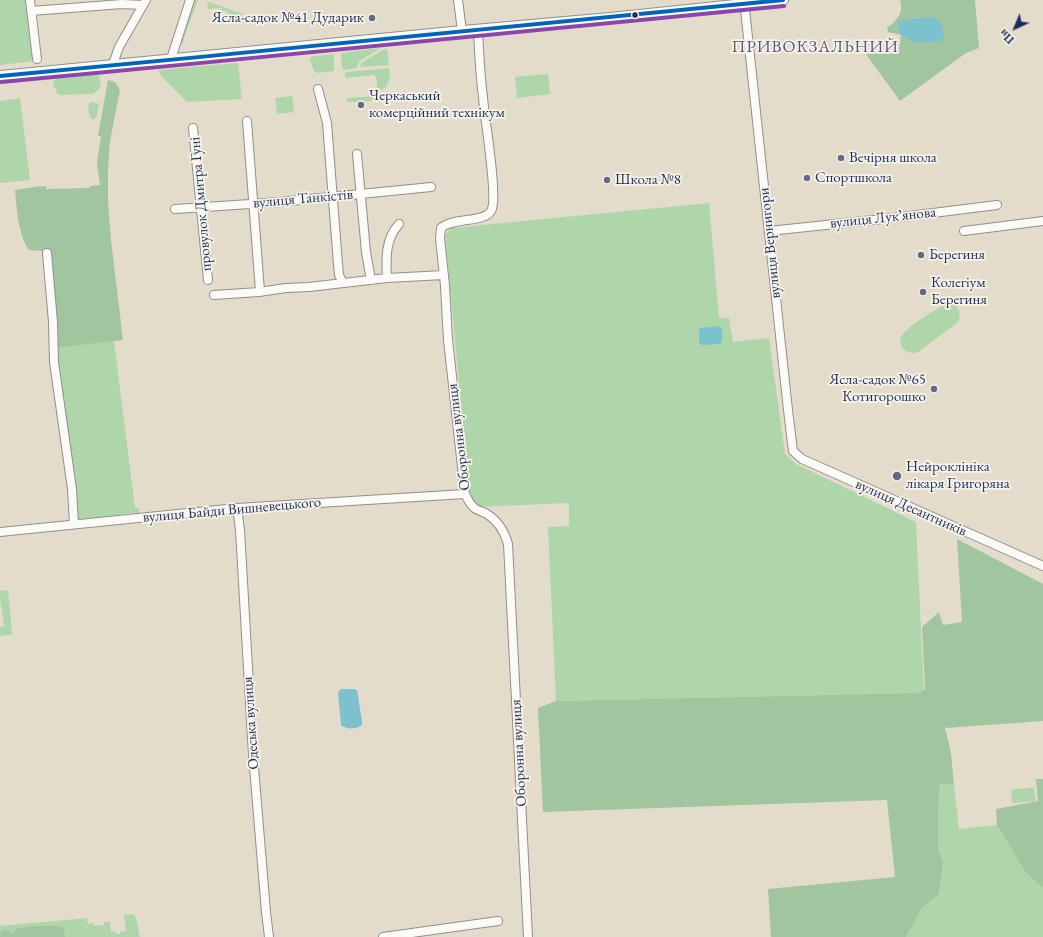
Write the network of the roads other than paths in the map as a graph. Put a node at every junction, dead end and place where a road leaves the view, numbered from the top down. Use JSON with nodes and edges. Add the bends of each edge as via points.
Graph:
{"nodes":[{"id":1,"x":30,"y":0,"type":"edge"},
{"id":2,"x":190,"y":0,"type":"edge"},
{"id":3,"x":458,"y":0,"type":"edge"},
{"id":4,"x":783,"y":0,"type":"edge"},
{"id":5,"x":744,"y":2,"type":"edge"},
{"id":6,"x":144,"y":3,"type":"edge"},
{"id":7,"x":31,"y":11,"type":"junction"},
{"id":8,"x":478,"y":30,"type":"junction"},
{"id":9,"x":462,"y":31,"type":"junction"},
{"id":10,"x":37,"y":59,"type":"dead end"},
{"id":11,"x":171,"y":59,"type":"junction"},
{"id":12,"x":113,"y":64,"type":"junction"},
{"id":13,"x":0,"y":76,"type":"edge"},
{"id":14,"x":318,"y":89,"type":"dead end"},
{"id":15,"x":248,"y":121,"type":"dead end"},
{"id":16,"x":193,"y":128,"type":"dead end"},
{"id":17,"x":357,"y":154,"type":"dead end"},
{"id":18,"x":431,"y":187,"type":"dead end"},
{"id":19,"x":361,"y":194,"type":"junction"},
{"id":20,"x":332,"y":197,"type":"junction"},
{"id":21,"x":254,"y":203,"type":"junction"},
{"id":22,"x":996,"y":205,"type":"dead end"},
{"id":23,"x":200,"y":208,"type":"junction"},
{"id":24,"x":175,"y":209,"type":"dead end"},
{"id":25,"x":1043,"y":221,"type":"edge"},
{"id":26,"x":399,"y":224,"type":"dead end"},
{"id":27,"x":769,"y":231,"type":"junction"},
{"id":28,"x":964,"y":231,"type":"dead end"},
{"id":29,"x":47,"y":253,"type":"dead end"},
{"id":30,"x":444,"y":275,"type":"junction"},
{"id":31,"x":387,"y":278,"type":"junction"},
{"id":32,"x":208,"y":280,"type":"dead end"},
{"id":33,"x":371,"y":280,"type":"junction"},
{"id":34,"x":343,"y":283,"type":"junction"},
{"id":35,"x":260,"y":291,"type":"junction"},
{"id":36,"x":214,"y":295,"type":"dead end"},
{"id":37,"x":823,"y":468,"type":"joint"},
{"id":38,"x":465,"y":494,"type":"junction"},
{"id":39,"x":237,"y":508,"type":"junction"},
{"id":40,"x":74,"y":524,"type":"junction"},
{"id":41,"x":0,"y":532,"type":"edge"},
{"id":42,"x":1043,"y":566,"type":"edge"},
{"id":43,"x":498,"y":921,"type":"dead end"},
{"id":44,"x":269,"y":937,"type":"edge"},
{"id":45,"x":383,"y":937,"type":"edge"},
{"id":46,"x":528,"y":937,"type":"edge"}],
"edges":[{"from":1,"to":7,"type":"street"},
{"from":2,"to":11,"type":"street"},
{"from":3,"to":9,"type":"street"},
{"from":4,"to":5,"type":"main road"},
{"from":5,"to":8,"type":"main road"},
{"from":5,"to":27,"type":"street","name":"вулиця Вернигори"},
{"from":6,"to":7,"type":"street"},
{"from":6,"to":12,"type":"street","via":[[118,47]]},
{"from":7,"to":10,"type":"street"},
{"from":8,"to":9,"type":"main road"},
{"from":8,"to":30,"type":"street","name":"Оборонна вулиця","via":[[494,189],[493,206],[487,216],[448,223],[441,228]]},
{"from":9,"to":11,"type":"main road"},
{"from":11,"to":12,"type":"main road"},
{"from":12,"to":13,"type":"main road"},
{"from":14,"to":20,"type":"street","via":[[327,123]]},
{"from":15,"to":21,"type":"street"},
{"from":16,"to":23,"type":"street","name":"провулок Дмитра Гуні"},
{"from":17,"to":19,"type":"street"},
{"from":18,"to":19,"type":"street","name":"вулиця Танкістів"},
{"from":19,"to":20,"type":"street","name":"вулиця Танкістів"},
{"from":19,"to":33,"type":"street"},
{"from":20,"to":21,"type":"street","name":"вулиця Танкістів"},
{"from":20,"to":34,"type":"street","via":[[339,275]]},
{"from":21,"to":23,"type":"street","name":"вулиця Танкістів"},
{"from":21,"to":35,"type":"street"},
{"from":22,"to":27,"type":"street","name":"вулиця Лукʼянова","via":[[901,218]]},
{"from":23,"to":24,"type":"street","name":"вулиця Танкістів"},
{"from":23,"to":32,"type":"street","name":"провулок Дмитра Гуні"},
{"from":25,"to":28,"type":"street"},
{"from":26,"to":31,"type":"street","via":[[391,233],[387,247]]},
{"from":27,"to":37,"type":"street","name":"вулиця Вернигори","via":[[792,446],[799,457]]},
{"from":29,"to":40,"type":"street","via":[[54,362],[72,489]]},
{"from":30,"to":31,"type":"street"},
{"from":30,"to":38,"type":"street","name":"Оборонна вулиця"},
{"from":31,"to":33,"type":"street"},
{"from":33,"to":34,"type":"street"},
{"from":34,"to":35,"type":"street"},
{"from":35,"to":36,"type":"street"},
{"from":37,"to":42,"type":"street","name":"вулиця Десантників"},
{"from":38,"to":39,"type":"street","name":"вулиця Байди Вишневецького"},
{"from":38,"to":46,"type":"street","name":"Оборонна вулиця","via":[[475,509],[488,514],[497,522],[508,544]]},
{"from":39,"to":40,"type":"street","name":"вулиця Байди Вишневецького"},
{"from":39,"to":44,"type":"street","name":"Одеська вулиця","via":[[253,758]]},
{"from":40,"to":41,"type":"street","name":"вулиця Байди Вишневецького"},
{"from":43,"to":45,"type":"street"}]}
